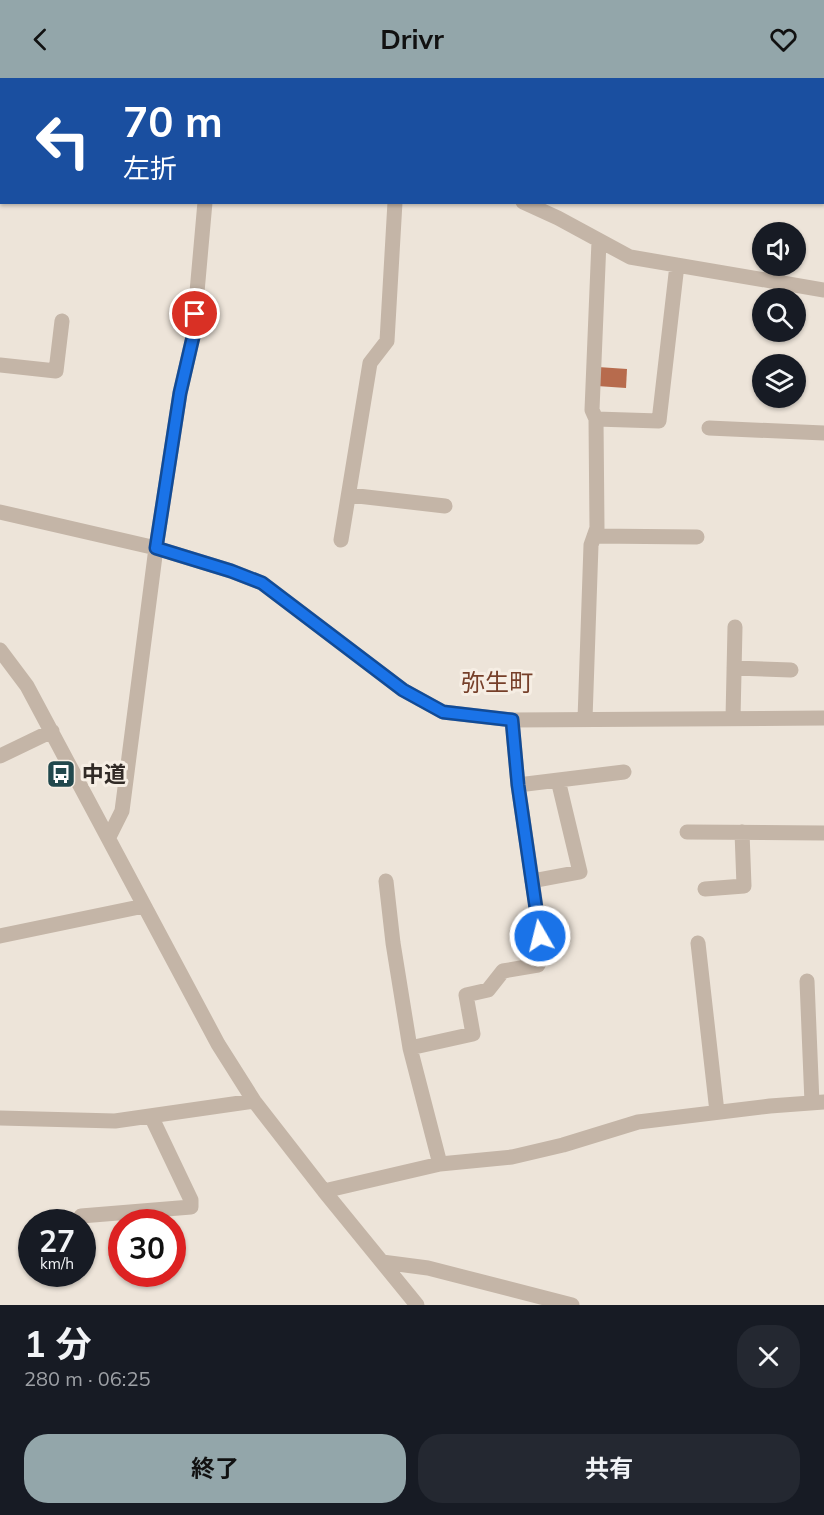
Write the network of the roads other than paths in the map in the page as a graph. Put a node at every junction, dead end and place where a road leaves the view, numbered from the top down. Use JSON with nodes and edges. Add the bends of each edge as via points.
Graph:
{"nodes":[{"id":1,"x":205,"y":204,"type":"edge"},
{"id":2,"x":395,"y":204,"type":"edge"},
{"id":3,"x":527,"y":204,"type":"edge"},
{"id":4,"x":598,"y":241,"type":"junction"},
{"id":5,"x":677,"y":265,"type":"junction"},
{"id":6,"x":824,"y":290,"type":"edge"},
{"id":7,"x":62,"y":321,"type":"dead end"},
{"id":8,"x":0,"y":365,"type":"edge"},
{"id":9,"x":596,"y":419,"type":"junction"},
{"id":10,"x":709,"y":428,"type":"dead end"},
{"id":11,"x":824,"y":434,"type":"edge"},
{"id":12,"x":349,"y":495,"type":"junction"},
{"id":13,"x":445,"y":506,"type":"dead end"},
{"id":14,"x":0,"y":512,"type":"edge"},
{"id":15,"x":594,"y":536,"type":"junction"},
{"id":16,"x":697,"y":537,"type":"dead end"},
{"id":17,"x":341,"y":540,"type":"dead end"},
{"id":18,"x":156,"y":548,"type":"junction"},
{"id":19,"x":735,"y":627,"type":"dead end"},
{"id":20,"x":0,"y":652,"type":"edge"},
{"id":21,"x":734,"y":668,"type":"junction"},
{"id":22,"x":791,"y":670,"type":"dead end"},
{"id":23,"x":733,"y":718,"type":"junction"},
{"id":24,"x":824,"y":718,"type":"edge"},
{"id":25,"x":585,"y":719,"type":"junction"},
{"id":26,"x":512,"y":720,"type":"junction"},
{"id":27,"x":52,"y":731,"type":"junction"},
{"id":28,"x":0,"y":756,"type":"edge"},
{"id":29,"x":624,"y":772,"type":"dead end"},
{"id":30,"x":558,"y":780,"type":"junction"},
{"id":31,"x":518,"y":785,"type":"junction"},
{"id":32,"x":687,"y":832,"type":"dead end"},
{"id":33,"x":742,"y":832,"type":"junction"},
{"id":34,"x":824,"y":833,"type":"edge"},
{"id":35,"x":109,"y":837,"type":"junction"},
{"id":36,"x":386,"y":881,"type":"dead end"},
{"id":37,"x":532,"y":881,"type":"junction"},
{"id":38,"x":705,"y":889,"type":"dead end"},
{"id":39,"x":144,"y":906,"type":"junction"},
{"id":40,"x":0,"y":936,"type":"edge"},
{"id":41,"x":698,"y":943,"type":"dead end"},
{"id":42,"x":807,"y":981,"type":"dead end"},
{"id":43,"x":410,"y":1048,"type":"junction"},
{"id":44,"x":254,"y":1101,"type":"junction"},
{"id":45,"x":818,"y":1102,"type":"edge"},
{"id":46,"x":717,"y":1112,"type":"junction"},
{"id":47,"x":151,"y":1116,"type":"junction"},
{"id":48,"x":0,"y":1118,"type":"edge"},
{"id":49,"x":440,"y":1164,"type":"junction"},
{"id":50,"x":324,"y":1191,"type":"junction"},
{"id":51,"x":96,"y":1215,"type":"edge"},
{"id":52,"x":382,"y":1262,"type":"junction"},
{"id":53,"x":417,"y":1305,"type":"edge"},
{"id":54,"x":572,"y":1305,"type":"edge"}],
"edges":[{"from":1,"to":18,"type":"street","via":[[193,337],[180,393]]},
{"from":2,"to":12,"type":"street","via":[[387,341],[370,363]]},
{"from":3,"to":4,"type":"street"},
{"from":4,"to":5,"type":"street","via":[[630,257]]},
{"from":4,"to":9,"type":"street","via":[[592,410]]},
{"from":5,"to":6,"type":"street"},
{"from":5,"to":9,"type":"street","via":[[659,422]]},
{"from":7,"to":8,"type":"street","via":[[56,371]]},
{"from":9,"to":15,"type":"street"},
{"from":10,"to":11,"type":"street"},
{"from":12,"to":13,"type":"street"},
{"from":12,"to":17,"type":"street"},
{"from":14,"to":18,"type":"street"},
{"from":15,"to":16,"type":"street"},
{"from":15,"to":25,"type":"street"},
{"from":18,"to":26,"type":"street","via":[[262,583],[403,690],[443,712]]},
{"from":18,"to":35,"type":"street","via":[[122,811]]},
{"from":19,"to":21,"type":"street"},
{"from":20,"to":27,"type":"street","via":[[27,686]]},
{"from":21,"to":22,"type":"street"},
{"from":21,"to":23,"type":"street"},
{"from":23,"to":24,"type":"street"},
{"from":23,"to":25,"type":"street"},
{"from":25,"to":26,"type":"street"},
{"from":26,"to":31,"type":"street"},
{"from":27,"to":28,"type":"street"},
{"from":27,"to":35,"type":"street"},
{"from":29,"to":30,"type":"street"},
{"from":30,"to":31,"type":"street"},
{"from":30,"to":37,"type":"street","via":[[580,872]]},
{"from":31,"to":37,"type":"street"},
{"from":32,"to":33,"type":"street"},
{"from":33,"to":34,"type":"street"},
{"from":33,"to":38,"type":"street","via":[[744,886]]},
{"from":35,"to":39,"type":"street"},
{"from":36,"to":43,"type":"street"},
{"from":37,"to":43,"type":"street","via":[[543,954],[538,965],[503,971],[488,990],[466,995],[473,1034]]},
{"from":39,"to":40,"type":"street"},
{"from":39,"to":44,"type":"street","via":[[218,1044]]},
{"from":41,"to":46,"type":"street"},
{"from":42,"to":45,"type":"street"},
{"from":43,"to":49,"type":"street"},
{"from":44,"to":47,"type":"street"},
{"from":44,"to":50,"type":"street"},
{"from":45,"to":46,"type":"street"},
{"from":46,"to":49,"type":"street","via":[[638,1122],[513,1157]]},
{"from":47,"to":48,"type":"street","via":[[115,1121]]},
{"from":47,"to":51,"type":"street","via":[[191,1207]]},
{"from":49,"to":50,"type":"street"},
{"from":50,"to":52,"type":"street"},
{"from":52,"to":53,"type":"street"},
{"from":52,"to":54,"type":"street","via":[[428,1268]]}]}
